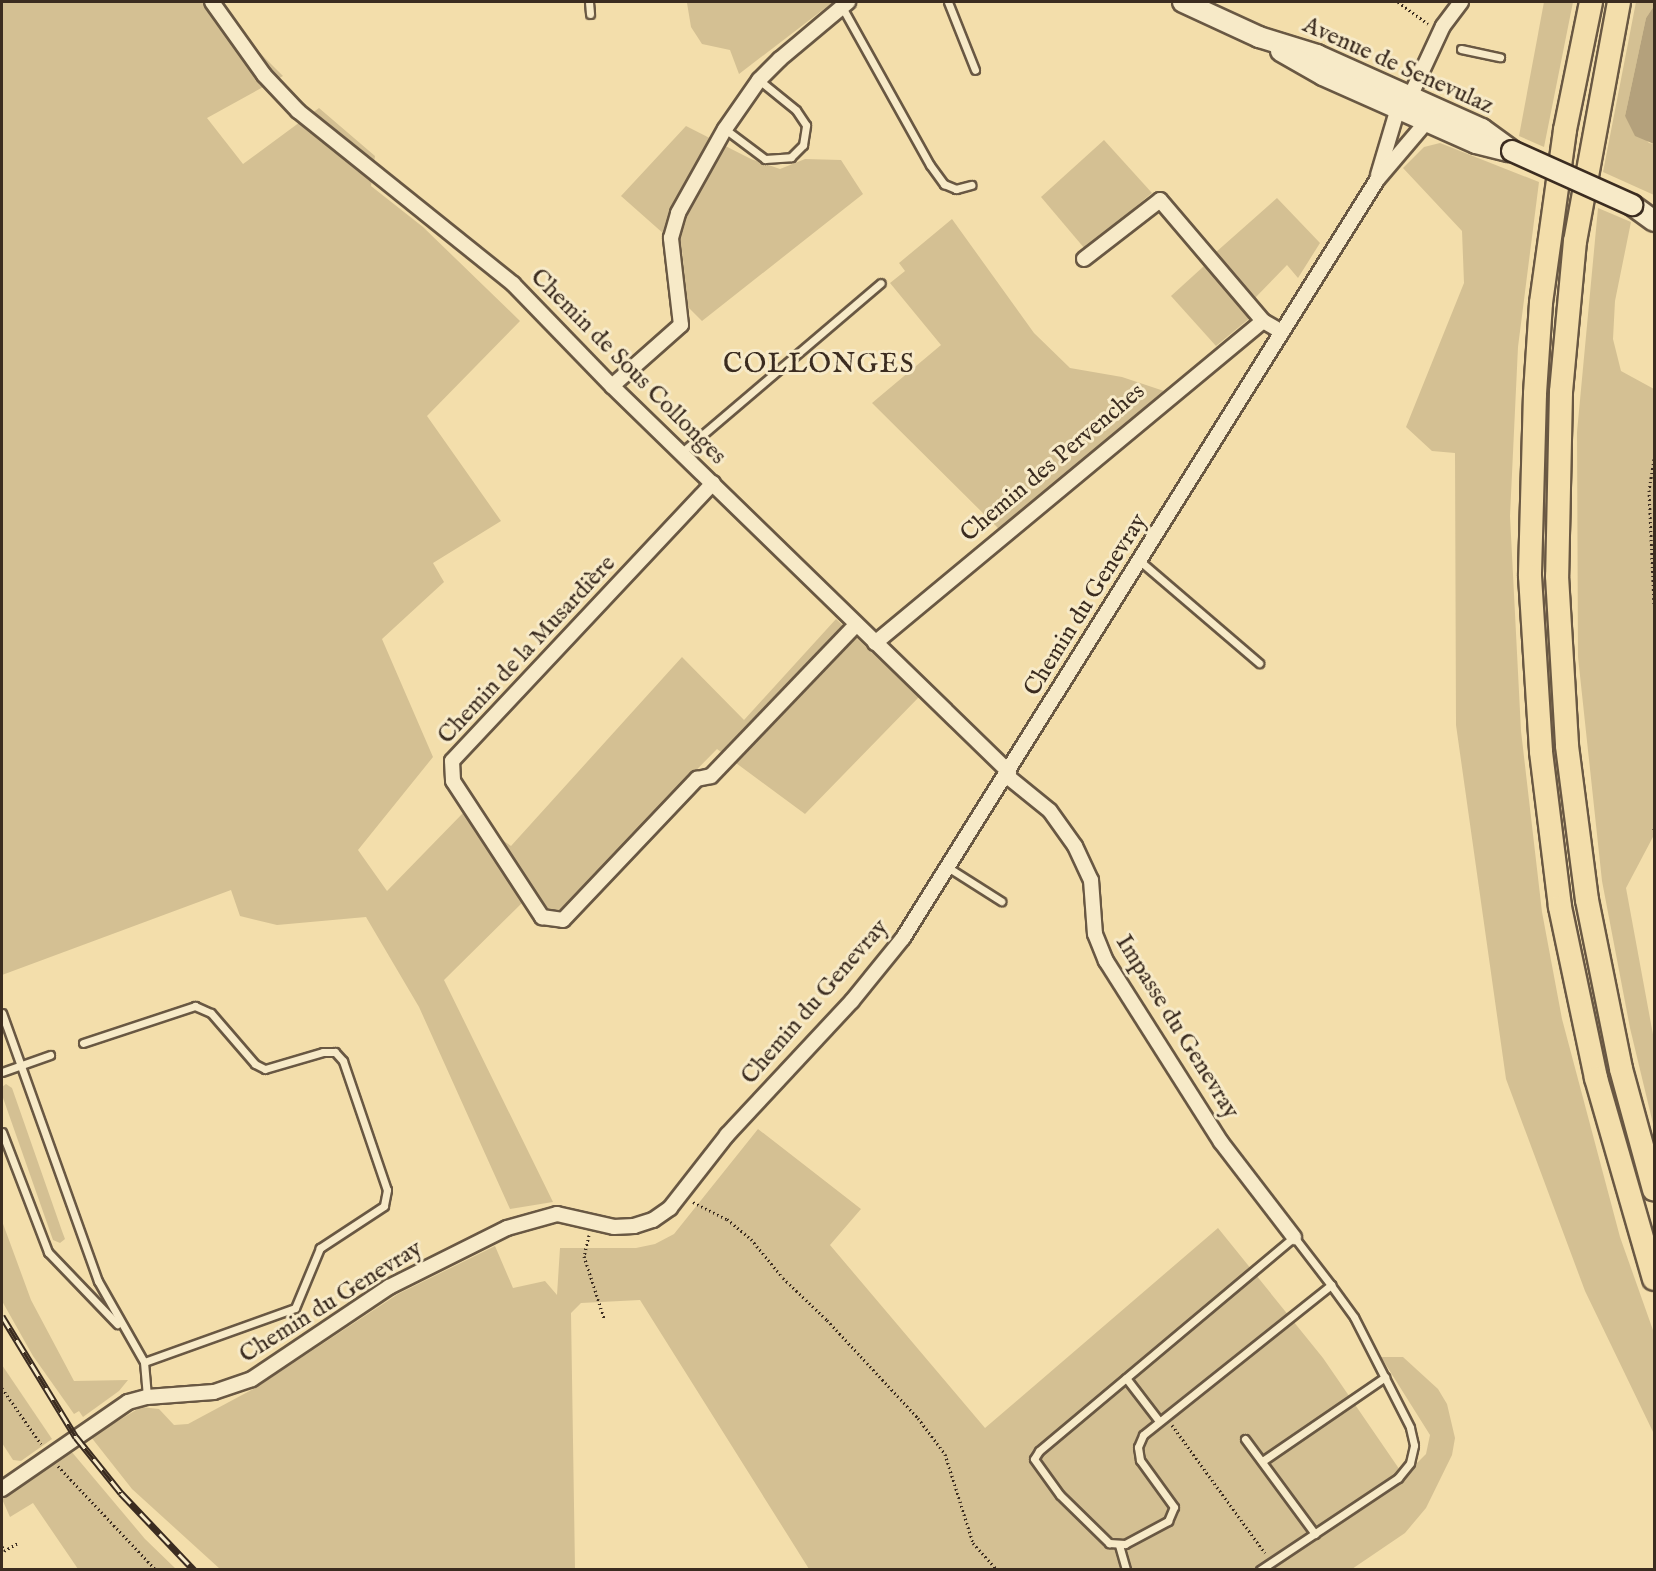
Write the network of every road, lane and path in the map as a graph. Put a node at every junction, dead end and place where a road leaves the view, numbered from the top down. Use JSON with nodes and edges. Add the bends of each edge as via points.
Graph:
{"nodes":[{"id":1,"x":212,"y":2,"type":"edge"},
{"id":2,"x":589,"y":2,"type":"edge"},
{"id":3,"x":948,"y":2,"type":"edge"},
{"id":4,"x":1183,"y":2,"type":"edge"},
{"id":5,"x":1398,"y":2,"type":"edge"},
{"id":6,"x":1461,"y":2,"type":"edge"},
{"id":7,"x":1591,"y":2,"type":"edge"},
{"id":8,"x":1619,"y":2,"type":"edge"},
{"id":9,"x":845,"y":4,"type":"edge"},
{"id":10,"x":590,"y":14,"type":"dead end"},
{"id":11,"x":1434,"y":29,"type":"dead end"},
{"id":12,"x":1461,"y":49,"type":"dead end"},
{"id":13,"x":1500,"y":57,"type":"dead end"},
{"id":14,"x":975,"y":70,"type":"dead end"},
{"id":15,"x":759,"y":81,"type":"junction"},
{"id":16,"x":1404,"y":103,"type":"junction"},
{"id":17,"x":1430,"y":115,"type":"junction"},
{"id":18,"x":725,"y":129,"type":"junction"},
{"id":19,"x":1377,"y":180,"type":"junction"},
{"id":20,"x":971,"y":185,"type":"dead end"},
{"id":21,"x":1632,"y":205,"type":"junction"},
{"id":22,"x":1654,"y":210,"type":"edge"},
{"id":23,"x":1654,"y":221,"type":"edge"},
{"id":24,"x":1084,"y":259,"type":"dead end"},
{"id":25,"x":881,"y":283,"type":"dead end"},
{"id":26,"x":1263,"y":321,"type":"junction"},
{"id":27,"x":1282,"y":332,"type":"junction"},
{"id":28,"x":612,"y":386,"type":"junction"},
{"id":29,"x":681,"y":453,"type":"junction"},
{"id":30,"x":1654,"y":459,"type":"edge"},
{"id":31,"x":713,"y":483,"type":"junction"},
{"id":32,"x":1140,"y":561,"type":"junction"},
{"id":33,"x":1654,"y":605,"type":"edge"},
{"id":34,"x":856,"y":625,"type":"junction"},
{"id":35,"x":875,"y":644,"type":"junction"},
{"id":36,"x":1258,"y":663,"type":"dead end"},
{"id":37,"x":1008,"y":774,"type":"junction"},
{"id":38,"x":949,"y":868,"type":"junction"},
{"id":39,"x":1001,"y":900,"type":"dead end"},
{"id":40,"x":2,"y":1013,"type":"edge"},
{"id":41,"x":84,"y":1043,"type":"dead end"},
{"id":42,"x":50,"y":1055,"type":"dead end"},
{"id":43,"x":21,"y":1065,"type":"junction"},
{"id":44,"x":2,"y":1072,"type":"edge"},
{"id":45,"x":2,"y":1132,"type":"edge"},
{"id":46,"x":1654,"y":1190,"type":"edge"},
{"id":47,"x":679,"y":1197,"type":"junction"},
{"id":48,"x":594,"y":1222,"type":"junction"},
{"id":49,"x":1294,"y":1237,"type":"junction"},
{"id":50,"x":1654,"y":1279,"type":"edge"},
{"id":51,"x":1331,"y":1285,"type":"junction"},
{"id":52,"x":604,"y":1318,"type":"dead end"},
{"id":53,"x":123,"y":1330,"type":"junction"},
{"id":54,"x":144,"y":1362,"type":"junction"},
{"id":55,"x":1385,"y":1377,"type":"junction"},
{"id":56,"x":1126,"y":1378,"type":"junction"},
{"id":57,"x":2,"y":1388,"type":"edge"},
{"id":58,"x":147,"y":1397,"type":"junction"},
{"id":59,"x":1162,"y":1419,"type":"junction"},
{"id":60,"x":1245,"y":1439,"type":"dead end"},
{"id":61,"x":50,"y":1456,"type":"junction"},
{"id":62,"x":1264,"y":1460,"type":"junction"},
{"id":63,"x":2,"y":1489,"type":"edge"},
{"id":64,"x":1315,"y":1534,"type":"junction"},
{"id":65,"x":18,"y":1543,"type":"dead end"},
{"id":66,"x":1119,"y":1545,"type":"junction"},
{"id":67,"x":2,"y":1546,"type":"edge"},
{"id":68,"x":1271,"y":1562,"type":"junction"},
{"id":69,"x":156,"y":1569,"type":"edge"},
{"id":70,"x":997,"y":1569,"type":"edge"},
{"id":71,"x":1126,"y":1569,"type":"edge"},
{"id":72,"x":1260,"y":1569,"type":"edge"}],
"edges":[{"from":1,"to":28,"type":"street","name":"Chemin de Sous Collonges","via":[[264,75],[298,111],[513,284]]},
{"from":2,"to":10,"type":"lane"},
{"from":3,"to":14,"type":"lane"},
{"from":4,"to":16,"type":"main road","name":"Avenue de Senevulaz","via":[[1259,37],[1308,52]]},
{"from":5,"to":11,"type":"path"},
{"from":6,"to":16,"type":"street","name":"Chemin du Genevray","via":[[1443,26]]},
{"from":7,"to":50,"type":"highway","via":[[1565,130],[1541,303],[1534,394],[1530,576],[1541,752],[1560,907],[1596,1078]]},
{"from":8,"to":46,"type":"highway","via":[[1591,141],[1569,297],[1561,404],[1557,576],[1567,746],[1587,900],[1621,1069]]},
{"from":9,"to":15,"type":"street"},
{"from":9,"to":20,"type":"lane","via":[[930,165],[944,183],[956,189]]},
{"from":12,"to":13,"type":"lane"},
{"from":15,"to":18,"type":"street"},
{"from":15,"to":18,"type":"lane","via":[[796,110],[806,125],[803,146],[791,157],[765,159]]},
{"from":16,"to":17,"type":"main road","name":"Avenue de Senevulaz"},
{"from":16,"to":19,"type":"street","name":"Chemin du Genevray"},
{"from":17,"to":19,"type":"street","name":"Chemin du Genevray","via":[[1416,138]]},
{"from":17,"to":21,"type":"main road","name":"Avenue de Senevulaz","bridge":true,"via":[[1484,147],[1512,151]]},
{"from":18,"to":28,"type":"street","via":[[678,213],[671,238],[681,325]]},
{"from":19,"to":27,"type":"street","name":"Chemin du Genevray"},
{"from":21,"to":22,"type":"main road","name":"Avenue de Senevulaz"},
{"from":21,"to":23,"type":"main road","name":"Avenue de Senevulaz"},
{"from":24,"to":26,"type":"street","via":[[1160,200]]},
{"from":25,"to":29,"type":"lane"},
{"from":26,"to":27,"type":"street"},
{"from":26,"to":35,"type":"street","name":"Chemin des Pervenches"},
{"from":27,"to":32,"type":"street","name":"Chemin du Genevray"},
{"from":28,"to":29,"type":"street","name":"Chemin de Sous Collonges"},
{"from":29,"to":31,"type":"street","name":"Chemin de Sous Collonges"},
{"from":30,"to":33,"type":"path","via":[[1649,490]]},
{"from":31,"to":34,"type":"street","name":"Chemin de Sous Collonges"},
{"from":31,"to":34,"type":"street","name":"Chemin de la Musardière","via":[[452,761],[453,781],[542,916],[563,920],[697,779],[711,776]]},
{"from":32,"to":36,"type":"lane"},
{"from":32,"to":37,"type":"street","name":"Chemin du Genevray"},
{"from":34,"to":35,"type":"street","name":"Chemin de Sous Collonges"},
{"from":35,"to":37,"type":"street","name":"Chemin de Sous Collonges"},
{"from":37,"to":38,"type":"street","name":"Chemin du Genevray"},
{"from":37,"to":49,"type":"street","name":"Impasse du Genevray","via":[[1050,811],[1075,846],[1091,880],[1095,934],[1113,975],[1170,1057],[1221,1142]]},
{"from":38,"to":39,"type":"lane"},
{"from":38,"to":47,"type":"street","name":"Chemin du Genevray","via":[[876,973],[727,1135]]},
{"from":40,"to":43,"type":"lane"},
{"from":41,"to":54,"type":"lane","via":[[195,1006],[211,1013],[265,1069],[335,1052],[343,1060],[387,1191],[384,1206],[320,1248],[302,1298],[291,1311]]},
{"from":42,"to":43,"type":"lane"},
{"from":43,"to":44,"type":"lane"},
{"from":43,"to":53,"type":"lane","via":[[89,1258]]},
{"from":45,"to":53,"type":"lane","via":[[48,1252]]},
{"from":47,"to":48,"type":"street","name":"Chemin du Genevray","via":[[662,1215],[644,1224],[624,1227]]},
{"from":47,"to":70,"type":"path","via":[[714,1211],[740,1228],[783,1278],[905,1403],[945,1454],[974,1543]]},
{"from":48,"to":52,"type":"path","via":[[584,1256]]},
{"from":48,"to":58,"type":"street","name":"Chemin du Genevray","via":[[557,1214],[513,1225],[402,1279],[252,1379],[214,1392]]},
{"from":49,"to":51,"type":"lane"},
{"from":49,"to":56,"type":"lane"},
{"from":51,"to":55,"type":"lane","via":[[1354,1317]]},
{"from":51,"to":59,"type":"lane"},
{"from":53,"to":54,"type":"lane"},
{"from":54,"to":58,"type":"lane"},
{"from":55,"to":62,"type":"lane"},
{"from":55,"to":64,"type":"lane","via":[[1413,1436],[1410,1463],[1390,1484]]},
{"from":56,"to":59,"type":"lane"},
{"from":56,"to":66,"type":"lane","via":[[1039,1450],[1034,1459],[1068,1504],[1105,1540]]},
{"from":57,"to":61,"type":"path"},
{"from":58,"to":61,"type":"street","name":"Chemin du Genevray","via":[[128,1402]]},
{"from":59,"to":66,"type":"lane","via":[[1143,1435],[1138,1454],[1172,1502],[1174,1513],[1168,1521]]},
{"from":59,"to":68,"type":"path"},
{"from":60,"to":62,"type":"lane"},
{"from":61,"to":63,"type":"street","name":"Chemin du Genevray"},
{"from":61,"to":69,"type":"path"},
{"from":62,"to":64,"type":"lane"},
{"from":64,"to":68,"type":"lane"},
{"from":65,"to":67,"type":"path","via":[[4,1551]]},
{"from":66,"to":71,"type":"lane"},
{"from":68,"to":72,"type":"lane"}]}
